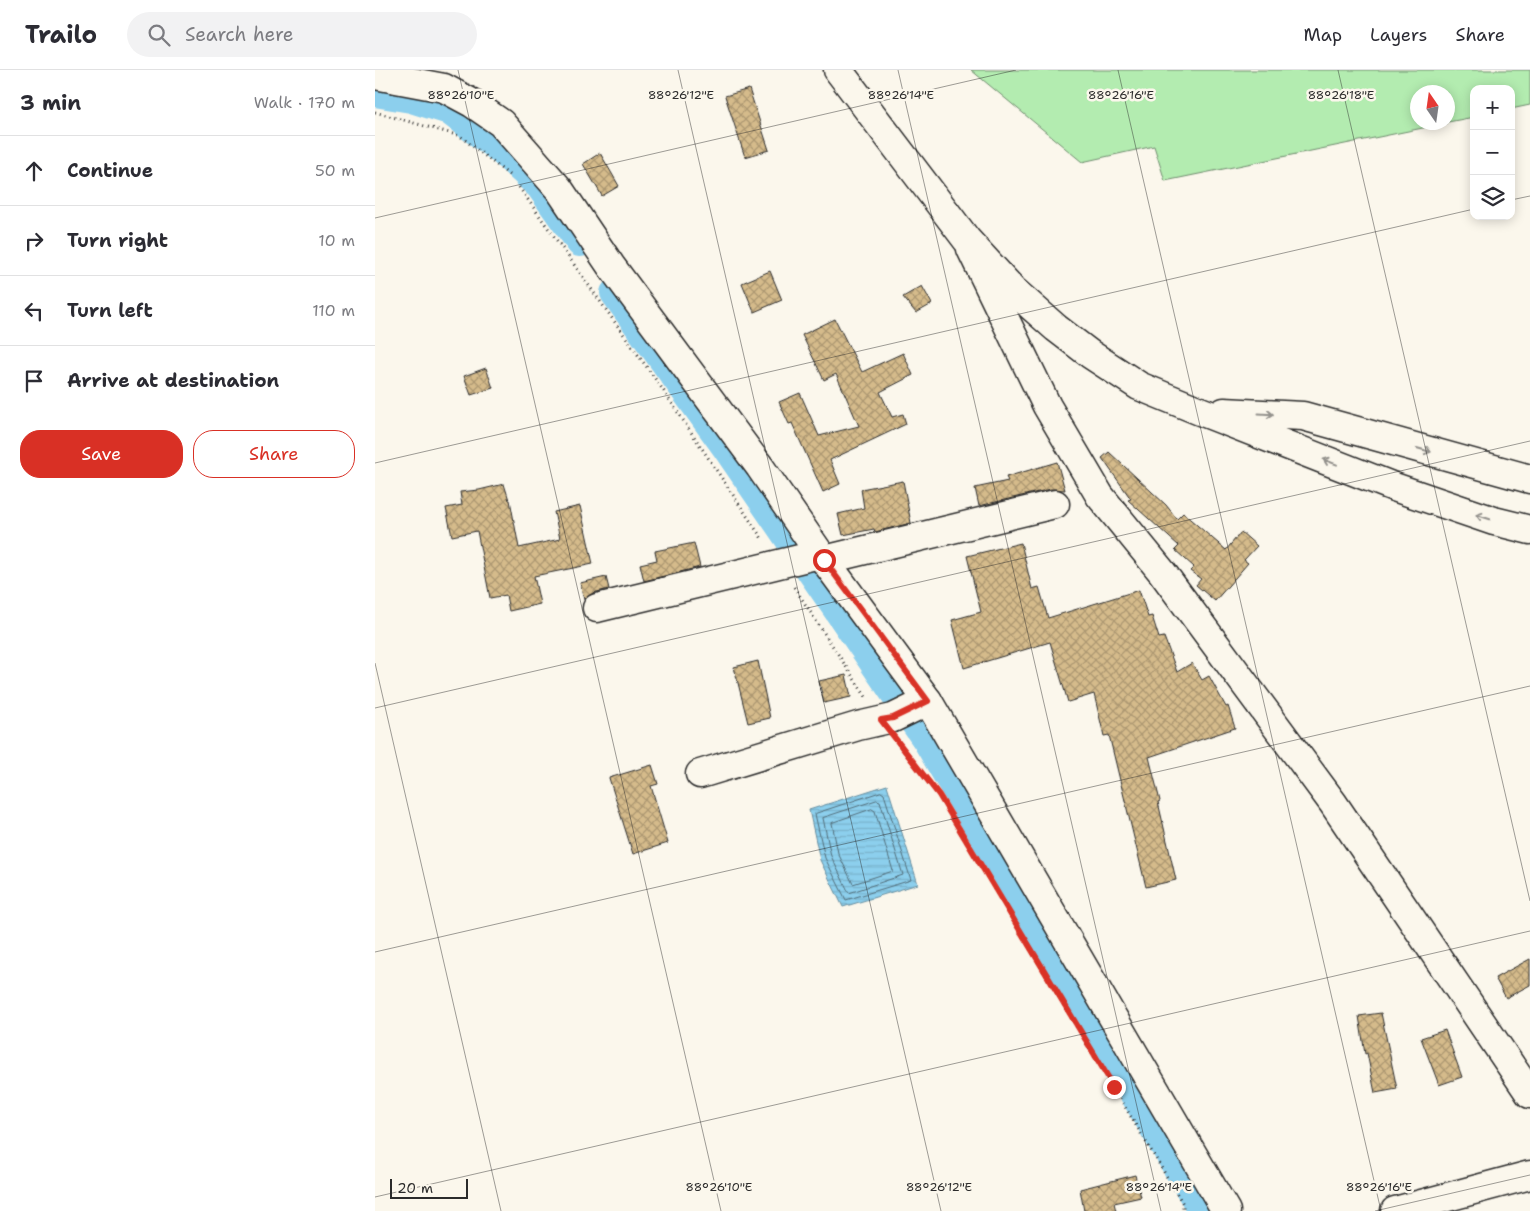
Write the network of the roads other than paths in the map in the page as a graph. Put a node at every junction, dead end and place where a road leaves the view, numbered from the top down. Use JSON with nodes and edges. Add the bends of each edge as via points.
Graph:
{"nodes":[{"id":1,"x":838,"y":70,"type":"edge"},
{"id":2,"x":375,"y":75,"type":"edge"},
{"id":3,"x":967,"y":240,"type":"junction"},
{"id":4,"x":1200,"y":411,"type":"junction"},
{"id":5,"x":1530,"y":479,"type":"edge"},
{"id":6,"x":1055,"y":504,"type":"dead end"},
{"id":7,"x":1530,"y":530,"type":"edge"},
{"id":8,"x":803,"y":560,"type":"junction"},
{"id":9,"x":597,"y":608,"type":"dead end"},
{"id":10,"x":904,"y":712,"type":"junction"},
{"id":11,"x":700,"y":774,"type":"dead end"},
{"id":12,"x":1530,"y":1094,"type":"edge"},
{"id":13,"x":1530,"y":1175,"type":"edge"},
{"id":14,"x":1226,"y":1211,"type":"edge"},
{"id":15,"x":1395,"y":1211,"type":"edge"}],
"edges":[{"from":1,"to":3,"type":"main road"},
{"from":2,"to":8,"type":"main road","via":[[443,88],[501,123],[559,189],[611,266],[760,467]]},
{"from":3,"to":4,"type":"main road","via":[[1013,290],[1090,354],[1139,386]]},
{"from":3,"to":12,"type":"main road","via":[[1047,406],[1100,496],[1162,572],[1333,803]]},
{"from":4,"to":5,"type":"main road","one_way":true,"via":[[1303,416]]},
{"from":7,"to":4,"type":"main road","one_way":true,"via":[[1394,488]]},
{"from":6,"to":8,"type":"main road"},
{"from":8,"to":9,"type":"main road"},
{"from":8,"to":10,"type":"main road"},
{"from":10,"to":11,"type":"main road"},
{"from":10,"to":14,"type":"main road"},
{"from":13,"to":15,"type":"main road"}]}
